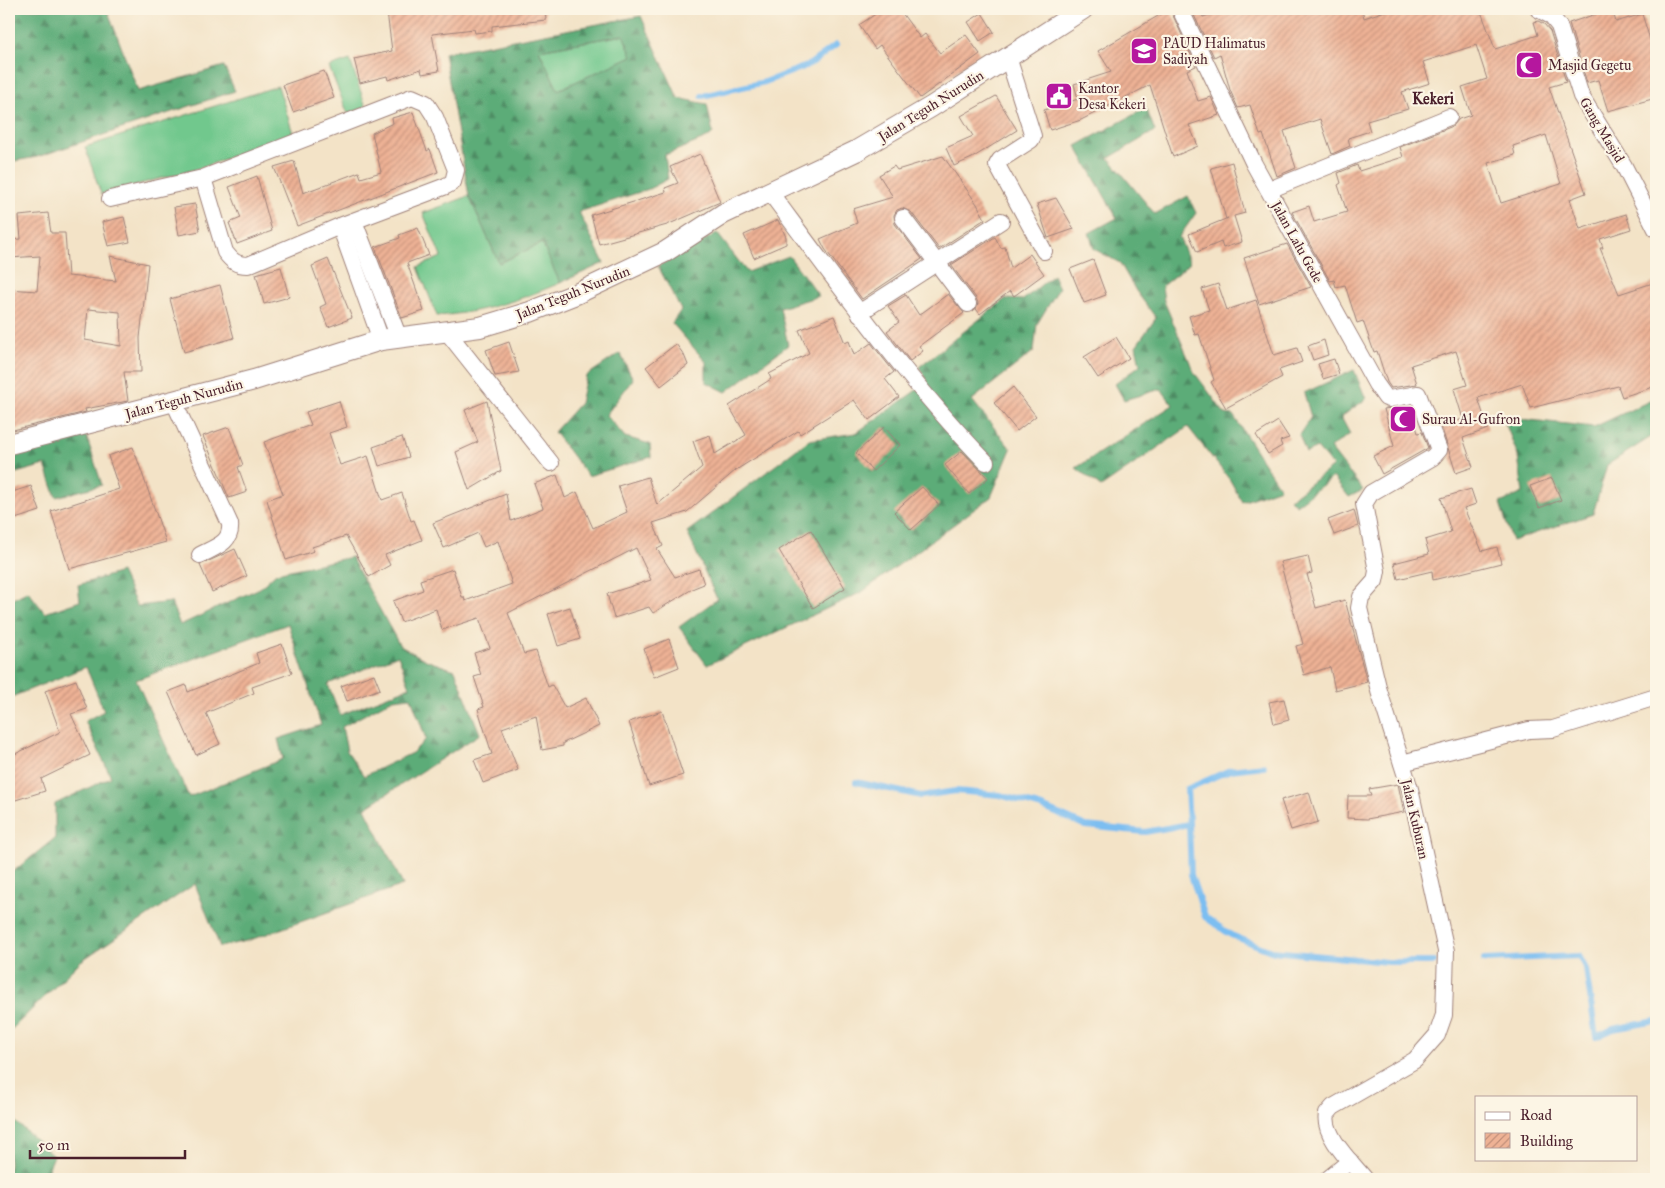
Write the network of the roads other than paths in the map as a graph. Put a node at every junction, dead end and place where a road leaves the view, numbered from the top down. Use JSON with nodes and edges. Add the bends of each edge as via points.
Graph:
{"nodes":[{"id":1,"x":1083,"y":9,"type":"edge"},
{"id":2,"x":1180,"y":9,"type":"edge"},
{"id":3,"x":1538,"y":9,"type":"edge"},
{"id":4,"x":1008,"y":57,"type":"junction"},
{"id":5,"x":1448,"y":117,"type":"dead end"},
{"id":6,"x":203,"y":178,"type":"junction"},
{"id":7,"x":1269,"y":190,"type":"junction"},
{"id":8,"x":769,"y":191,"type":"junction"},
{"id":9,"x":110,"y":199,"type":"dead end"},
{"id":10,"x":903,"y":218,"type":"dead end"},
{"id":11,"x":1001,"y":221,"type":"dead end"},
{"id":12,"x":347,"y":223,"type":"junction"},
{"id":13,"x":1656,"y":228,"type":"edge"},
{"id":14,"x":1044,"y":251,"type":"dead end"},
{"id":15,"x":936,"y":263,"type":"junction"},
{"id":16,"x":968,"y":304,"type":"dead end"},
{"id":17,"x":859,"y":313,"type":"junction"},
{"id":18,"x":448,"y":333,"type":"junction"},
{"id":19,"x":390,"y":339,"type":"junction"},
{"id":20,"x":174,"y":402,"type":"junction"},
{"id":21,"x":1436,"y":439,"type":"joint"},
{"id":22,"x":9,"y":444,"type":"edge"},
{"id":23,"x":986,"y":462,"type":"dead end"},
{"id":24,"x":551,"y":463,"type":"dead end"},
{"id":25,"x":200,"y":555,"type":"dead end"},
{"id":26,"x":1656,"y":697,"type":"edge"},
{"id":27,"x":1402,"y":763,"type":"junction"},
{"id":28,"x":1350,"y":1161,"type":"junction"},
{"id":29,"x":1328,"y":1179,"type":"edge"},
{"id":30,"x":1366,"y":1179,"type":"edge"}],
"edges":[{"from":1,"to":4,"type":"street","name":"Jalan Teguh Nurudin"},
{"from":2,"to":7,"type":"street","name":"Jalan Lalu Gede"},
{"from":3,"to":13,"type":"street","name":"Gang Masjid","via":[[1557,22],[1581,96],[1624,166]]},
{"from":4,"to":8,"type":"street","name":"Jalan Teguh Nurudin","via":[[871,143]]},
{"from":4,"to":14,"type":"street","via":[[1033,136],[997,165]]},
{"from":5,"to":7,"type":"street"},
{"from":6,"to":9,"type":"street"},
{"from":6,"to":12,"type":"street","via":[[225,252],[240,265],[248,265]]},
{"from":6,"to":12,"type":"street","via":[[412,97],[420,99],[435,117],[456,170],[453,182]]},
{"from":7,"to":21,"type":"street","name":"Jalan Lalu Gede","via":[[1376,384],[1389,399],[1418,394]]},
{"from":8,"to":17,"type":"street"},
{"from":8,"to":18,"type":"street","name":"Jalan Teguh Nurudin","via":[[723,214],[665,252],[576,294],[530,312]]},
{"from":10,"to":15,"type":"street"},
{"from":11,"to":15,"type":"street"},
{"from":12,"to":19,"type":"street"},
{"from":15,"to":16,"type":"street"},
{"from":15,"to":17,"type":"street"},
{"from":17,"to":23,"type":"street","via":[[936,409]]},
{"from":18,"to":19,"type":"street","name":"Jalan Teguh Nurudin"},
{"from":18,"to":24,"type":"street"},
{"from":19,"to":20,"type":"street","name":"Jalan Teguh Nurudin"},
{"from":20,"to":22,"type":"street","name":"Jalan Teguh Nurudin"},
{"from":20,"to":25,"type":"street","via":[[230,524],[229,537],[225,542]]},
{"from":21,"to":27,"type":"street","name":"Jalan Kuburan","via":[[1438,453],[1371,494],[1364,504],[1377,571],[1375,581],[1361,597],[1359,608],[1379,691]]},
{"from":26,"to":27,"type":"street","via":[[1553,729],[1528,730]]},
{"from":27,"to":28,"type":"street","name":"Jalan Kuburan","via":[[1446,951],[1444,1015],[1437,1036],[1415,1060],[1328,1112],[1328,1128]]},
{"from":28,"to":29,"type":"street"},
{"from":28,"to":30,"type":"street","name":"Jalan Kuburan"}]}
